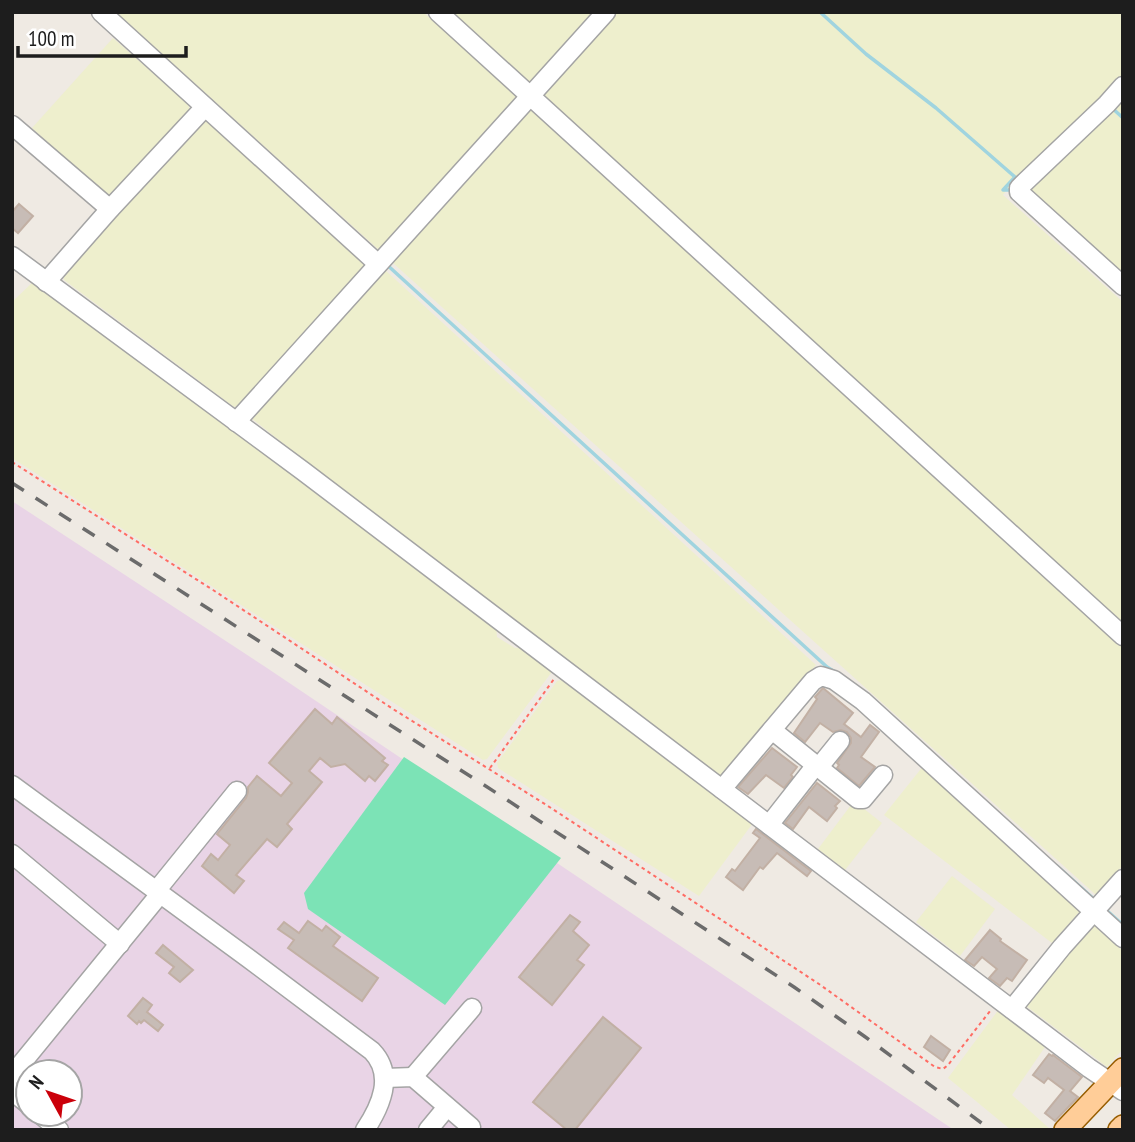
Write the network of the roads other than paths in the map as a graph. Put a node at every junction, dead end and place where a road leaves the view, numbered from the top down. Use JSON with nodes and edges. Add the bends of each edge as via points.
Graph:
{"nodes":[{"id":1,"x":101,"y":12,"type":"edge"},
{"id":2,"x":438,"y":12,"type":"edge"},
{"id":3,"x":606,"y":12,"type":"edge"},
{"id":4,"x":1123,"y":86,"type":"edge"},
{"id":5,"x":531,"y":96,"type":"junction"},
{"id":6,"x":205,"y":107,"type":"junction"},
{"id":7,"x":12,"y":125,"type":"edge"},
{"id":8,"x":110,"y":209,"type":"junction"},
{"id":9,"x":12,"y":256,"type":"edge"},
{"id":10,"x":377,"y":263,"type":"junction"},
{"id":11,"x":46,"y":282,"type":"junction"},
{"id":12,"x":1123,"y":286,"type":"edge"},
{"id":13,"x":236,"y":422,"type":"junction"},
{"id":14,"x":1123,"y":635,"type":"edge"},
{"id":15,"x":772,"y":730,"type":"junction"},
{"id":16,"x":840,"y":741,"type":"dead end"},
{"id":17,"x":818,"y":766,"type":"junction"},
{"id":18,"x":883,"y":775,"type":"dead end"},
{"id":19,"x":12,"y":786,"type":"edge"},
{"id":20,"x":722,"y":789,"type":"junction"},
{"id":21,"x":237,"y":791,"type":"dead end"},
{"id":22,"x":769,"y":825,"type":"junction"},
{"id":23,"x":12,"y":854,"type":"edge"},
{"id":24,"x":1123,"y":879,"type":"edge"},
{"id":25,"x":158,"y":892,"type":"junction"},
{"id":26,"x":1093,"y":912,"type":"junction"},
{"id":27,"x":1123,"y":938,"type":"edge"},
{"id":28,"x":120,"y":944,"type":"junction"},
{"id":29,"x":1005,"y":1004,"type":"junction"},
{"id":30,"x":472,"y":1008,"type":"dead end"},
{"id":31,"x":12,"y":1075,"type":"edge"},
{"id":32,"x":412,"y":1077,"type":"junction"},
{"id":33,"x":385,"y":1079,"type":"junction"},
{"id":34,"x":1119,"y":1081,"type":"edge"},
{"id":35,"x":447,"y":1107,"type":"junction"},
{"id":36,"x":1123,"y":1126,"type":"edge"},
{"id":37,"x":365,"y":1130,"type":"edge"},
{"id":38,"x":428,"y":1130,"type":"edge"},
{"id":39,"x":468,"y":1130,"type":"edge"},
{"id":40,"x":1065,"y":1130,"type":"edge"},
{"id":41,"x":1119,"y":1130,"type":"edge"}],
"edges":[{"from":1,"to":6,"type":"street"},
{"from":2,"to":5,"type":"street"},
{"from":3,"to":5,"type":"street"},
{"from":4,"to":12,"type":"street","via":[[1019,192]]},
{"from":5,"to":10,"type":"street"},
{"from":5,"to":14,"type":"street"},
{"from":6,"to":8,"type":"street"},
{"from":6,"to":10,"type":"street"},
{"from":7,"to":8,"type":"street"},
{"from":8,"to":11,"type":"street"},
{"from":9,"to":11,"type":"street"},
{"from":10,"to":13,"type":"street"},
{"from":11,"to":13,"type":"street"},
{"from":13,"to":20,"type":"street"},
{"from":15,"to":17,"type":"street"},
{"from":15,"to":20,"type":"street"},
{"from":15,"to":26,"type":"street","via":[[813,681],[821,676],[834,680],[863,701]]},
{"from":16,"to":17,"type":"street"},
{"from":17,"to":18,"type":"street","via":[[859,799]]},
{"from":17,"to":22,"type":"street"},
{"from":19,"to":25,"type":"street"},
{"from":20,"to":22,"type":"street"},
{"from":21,"to":25,"type":"street"},
{"from":22,"to":29,"type":"street"},
{"from":23,"to":28,"type":"street"},
{"from":24,"to":26,"type":"street"},
{"from":25,"to":28,"type":"street"},
{"from":25,"to":33,"type":"street","via":[[372,1051]]},
{"from":26,"to":27,"type":"street"},
{"from":26,"to":29,"type":"street"},
{"from":28,"to":31,"type":"street"},
{"from":29,"to":34,"type":"street"},
{"from":30,"to":32,"type":"street"},
{"from":32,"to":33,"type":"street"},
{"from":32,"to":35,"type":"street"},
{"from":33,"to":37,"type":"street","via":[[379,1108]]},
{"from":34,"to":40,"type":"main road"},
{"from":35,"to":38,"type":"street"},
{"from":35,"to":39,"type":"street","via":[[471,1127]]},
{"from":36,"to":41,"type":"main road"}]}
